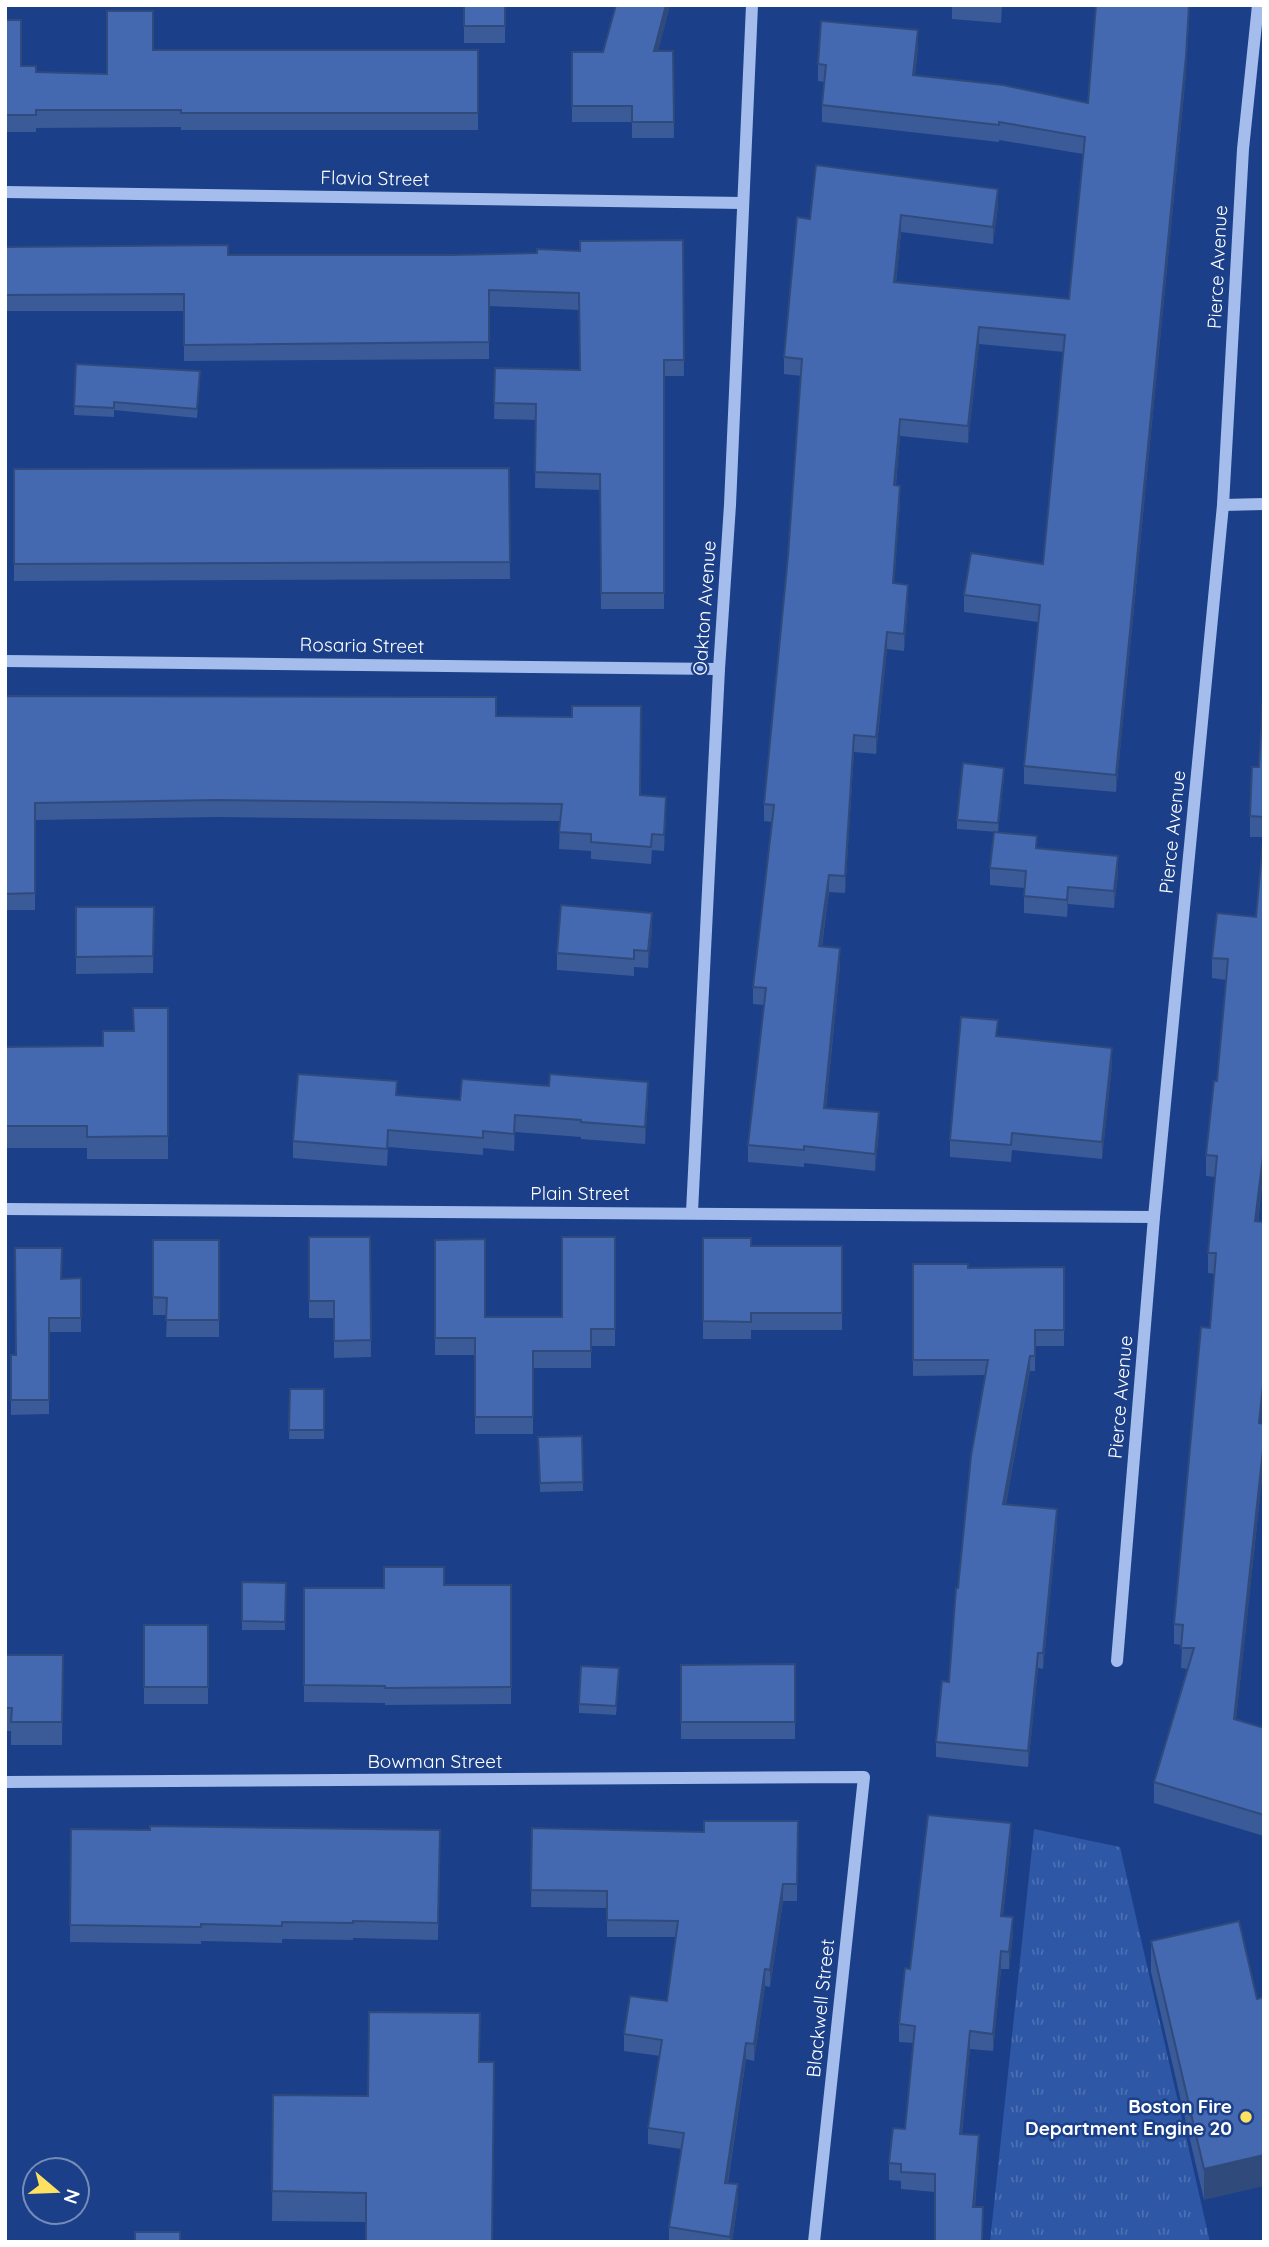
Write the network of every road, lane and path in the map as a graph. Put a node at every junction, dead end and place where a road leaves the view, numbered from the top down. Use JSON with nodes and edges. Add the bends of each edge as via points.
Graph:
{"nodes":[{"id":1,"x":752,"y":5,"type":"edge"},
{"id":2,"x":1258,"y":5,"type":"edge"},
{"id":3,"x":5,"y":192,"type":"edge"},
{"id":4,"x":743,"y":203,"type":"junction"},
{"id":5,"x":1264,"y":504,"type":"edge"},
{"id":6,"x":1223,"y":505,"type":"junction"},
{"id":7,"x":5,"y":661,"type":"edge"},
{"id":8,"x":719,"y":669,"type":"junction"},
{"id":9,"x":5,"y":1209,"type":"edge"},
{"id":10,"x":692,"y":1212,"type":"junction"},
{"id":11,"x":1154,"y":1217,"type":"junction"},
{"id":12,"x":1117,"y":1661,"type":"dead end"},
{"id":13,"x":864,"y":1777,"type":"joint"},
{"id":14,"x":5,"y":1782,"type":"edge"},
{"id":15,"x":814,"y":2242,"type":"edge"}],
"edges":[{"from":1,"to":4,"type":"street","name":"Oakton Avenue"},
{"from":2,"to":6,"type":"street","name":"Pierce Avenue","via":[[1243,149]]},
{"from":3,"to":4,"type":"street","name":"Flavia Street"},
{"from":4,"to":8,"type":"street","name":"Oakton Avenue"},
{"from":5,"to":6,"type":"street"},
{"from":6,"to":11,"type":"street","name":"Pierce Avenue"},
{"from":7,"to":8,"type":"street","name":"Rosaria Street"},
{"from":8,"to":10,"type":"street","name":"Oakton Avenue"},
{"from":9,"to":10,"type":"street","name":"Plain Street"},
{"from":10,"to":11,"type":"street","name":"Plain Street"},
{"from":11,"to":12,"type":"street","name":"Pierce Avenue"},
{"from":13,"to":14,"type":"street","name":"Bowman Street"},
{"from":13,"to":15,"type":"street","name":"Blackwell Street"}]}
